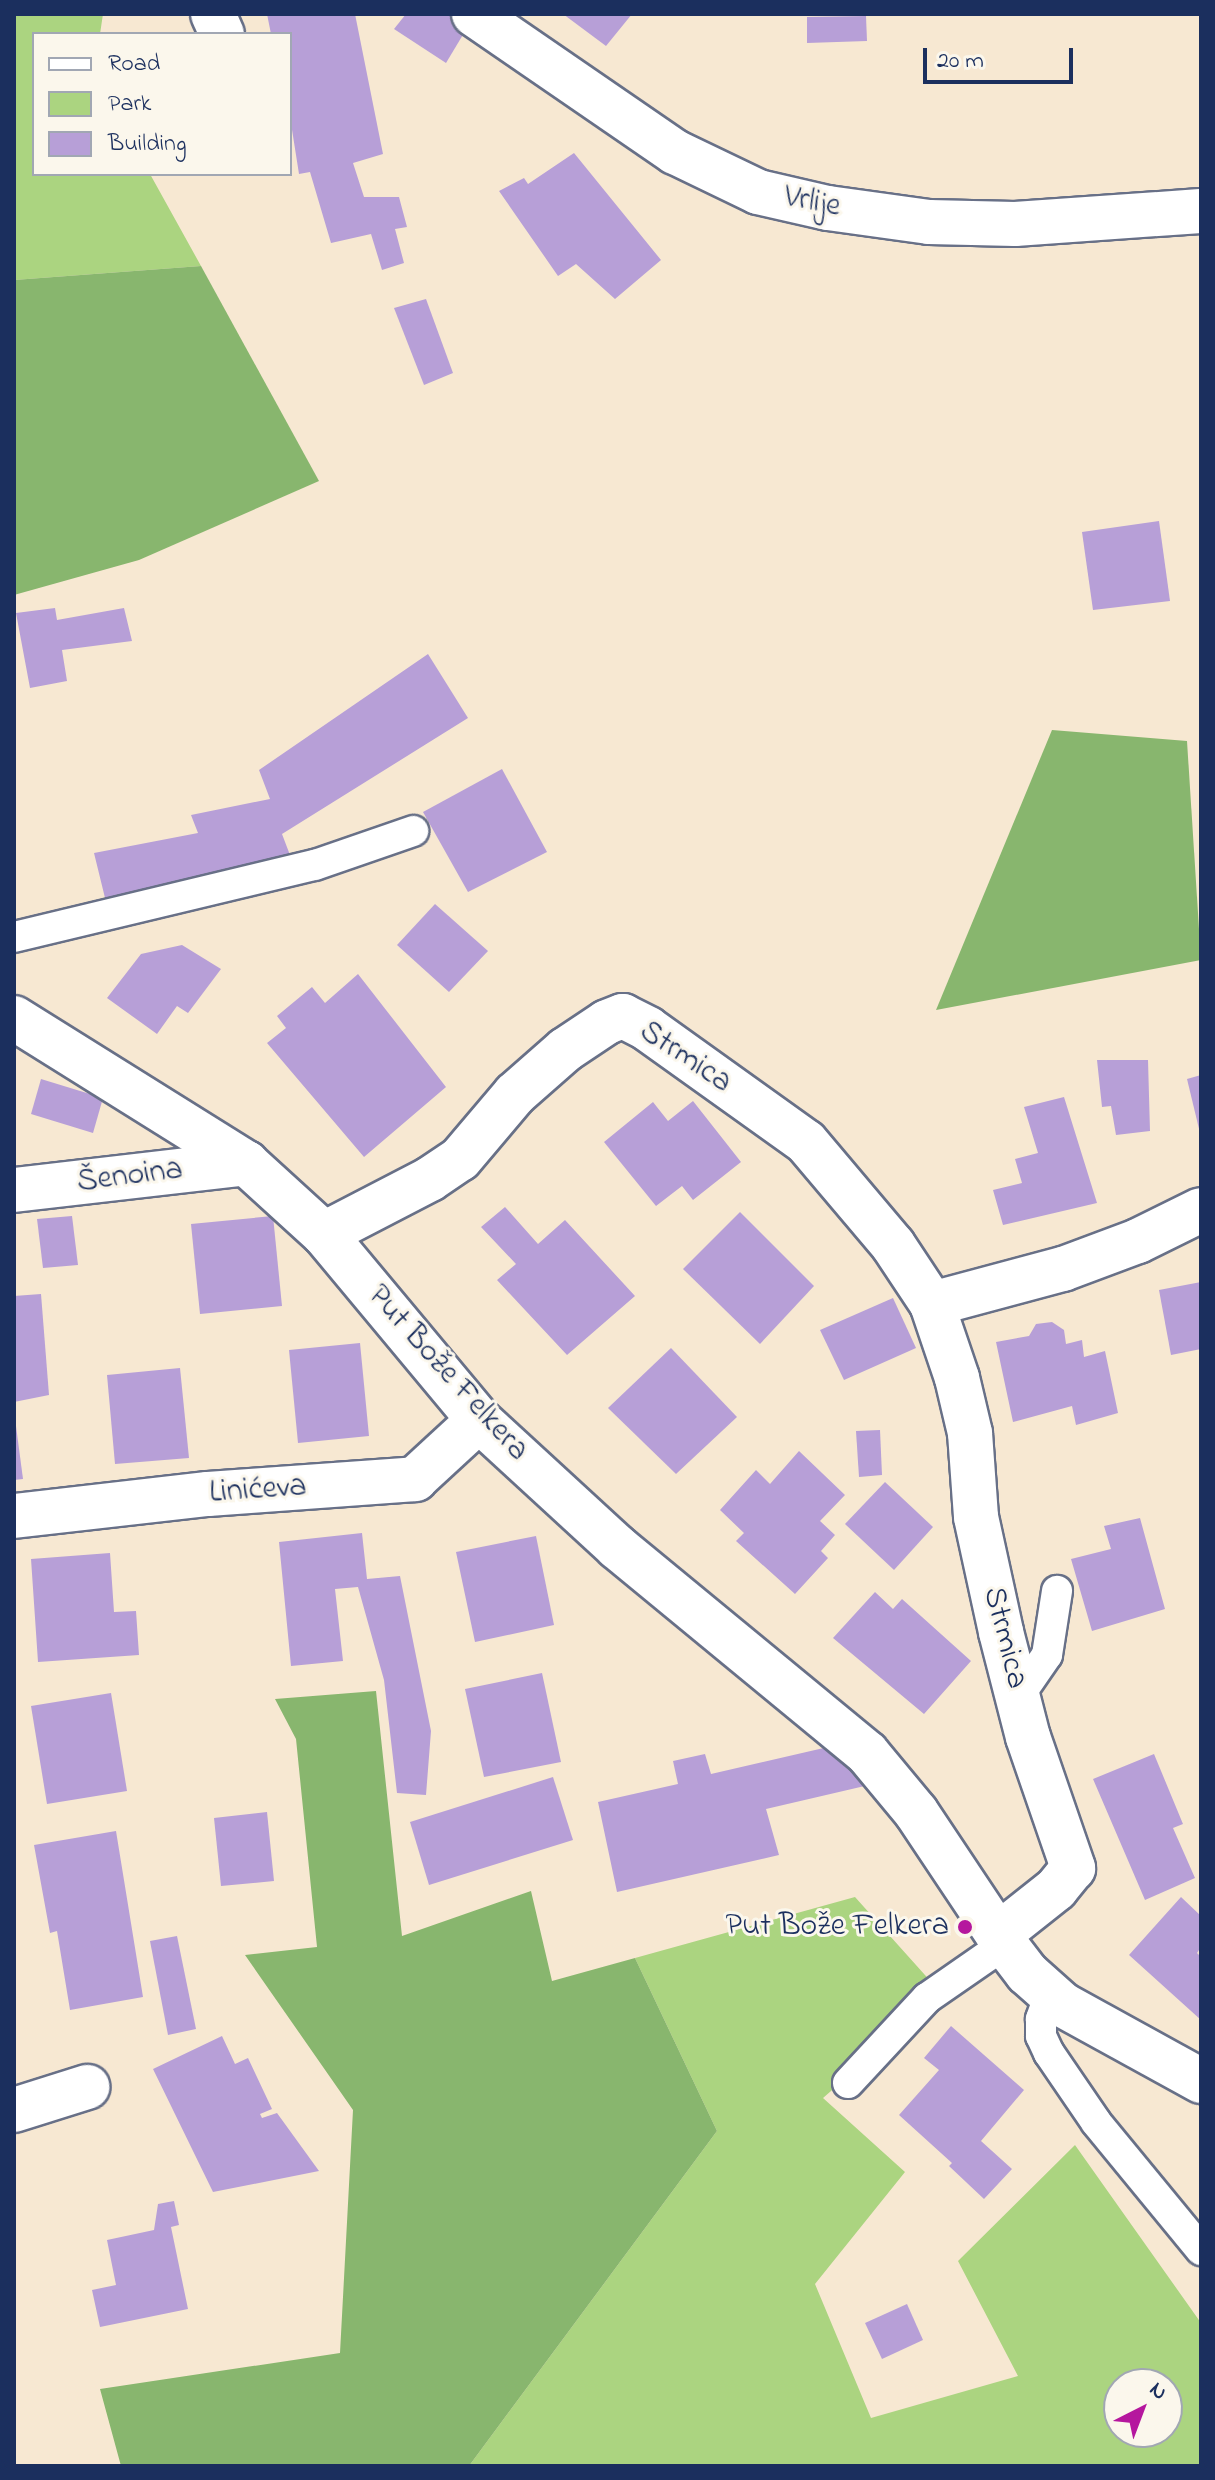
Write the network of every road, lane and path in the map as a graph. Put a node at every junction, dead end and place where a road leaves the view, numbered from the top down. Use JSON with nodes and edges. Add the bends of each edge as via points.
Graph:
{"nodes":[{"id":1,"x":474,"y":14,"type":"edge"},
{"id":2,"x":1201,"y":211,"type":"edge"},
{"id":3,"x":413,"y":831,"type":"dead end"},
{"id":4,"x":14,"y":937,"type":"edge"},
{"id":5,"x":14,"y":1018,"type":"edge"},
{"id":6,"x":246,"y":1163,"type":"junction"},
{"id":7,"x":14,"y":1190,"type":"edge"},
{"id":8,"x":1201,"y":1210,"type":"edge"},
{"id":9,"x":324,"y":1234,"type":"junction"},
{"id":10,"x":932,"y":1304,"type":"junction"},
{"id":11,"x":479,"y":1420,"type":"junction"},
{"id":12,"x":14,"y":1516,"type":"edge"},
{"id":13,"x":1057,"y":1591,"type":"dead end"},
{"id":14,"x":1018,"y":1697,"type":"junction"},
{"id":15,"x":1001,"y":1939,"type":"junction"},
{"id":16,"x":1050,"y":1994,"type":"junction"},
{"id":17,"x":1201,"y":2081,"type":"edge"},
{"id":18,"x":848,"y":2083,"type":"dead end"},
{"id":19,"x":87,"y":2087,"type":"dead end"},
{"id":20,"x":14,"y":2110,"type":"edge"},
{"id":21,"x":1201,"y":2250,"type":"edge"}],
"edges":[{"from":1,"to":2,"type":"street","name":"Vrlije","via":[[675,152],[758,192],[929,222],[1015,224]]},
{"from":3,"to":4,"type":"lane","via":[[315,865]]},
{"from":5,"to":6,"type":"street","name":"Put Bože Felkera"},
{"from":6,"to":7,"type":"street","name":"Šenoina"},
{"from":6,"to":9,"type":"street","name":"Put Bože Felkera"},
{"from":8,"to":10,"type":"street","via":[[1063,1269]]},
{"from":9,"to":10,"type":"street","name":"Strmica","via":[[460,1159],[515,1094],[565,1050],[623,1016],[806,1142],[893,1245]]},
{"from":9,"to":11,"type":"street","name":"Put Bože Felkera"},
{"from":10,"to":14,"type":"street","name":"Strmica","via":[[970,1433],[976,1517]]},
{"from":11,"to":12,"type":"street","name":"Linićeva","via":[[415,1479],[182,1496]]},
{"from":11,"to":15,"type":"street","name":"Put Bože Felkera","via":[[617,1547],[867,1753],[916,1812]]},
{"from":13,"to":14,"type":"lane","via":[[1047,1655]]},
{"from":14,"to":15,"type":"street","name":"Strmica","via":[[1073,1868]]},
{"from":15,"to":16,"type":"street","name":"Put Bože Felkera"},
{"from":15,"to":18,"type":"lane","via":[[927,1998]]},
{"from":16,"to":17,"type":"street","name":"Put Bože Felkera"},
{"from":16,"to":21,"type":"lane","via":[[1041,2019],[1049,2053],[1096,2122]]},
{"from":19,"to":20,"type":"street"}]}
